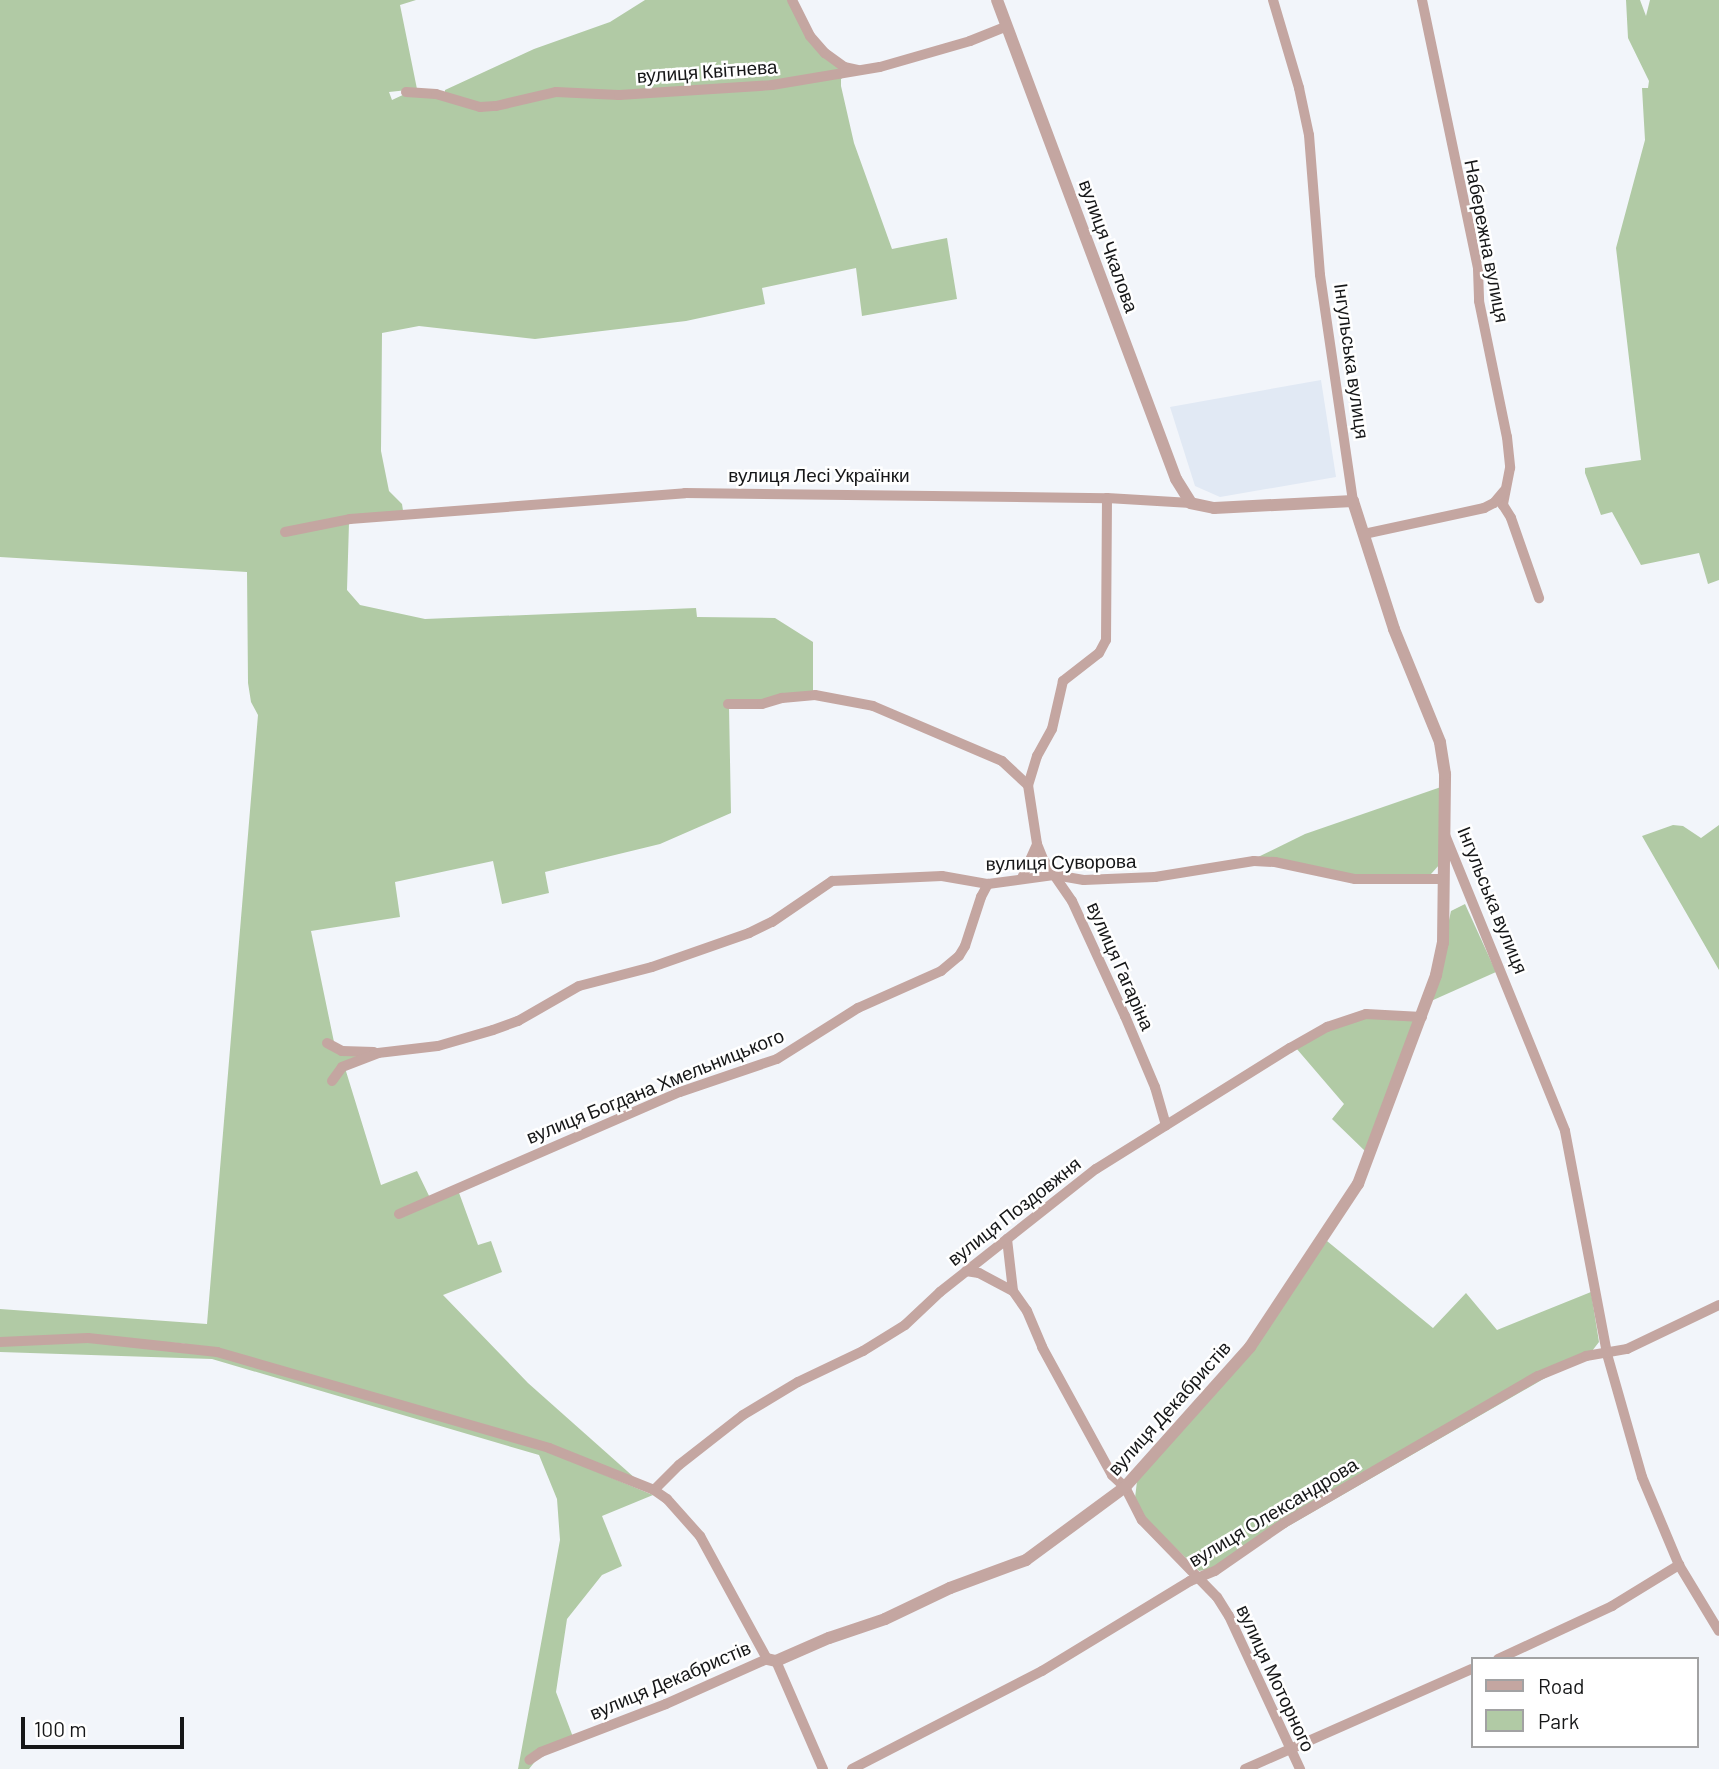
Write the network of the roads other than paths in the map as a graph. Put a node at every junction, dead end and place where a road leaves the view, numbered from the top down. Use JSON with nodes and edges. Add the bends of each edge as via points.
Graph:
{"nodes":[{"id":1,"x":792,"y":0,"type":"edge"},
{"id":2,"x":997,"y":0,"type":"edge"},
{"id":3,"x":1273,"y":0,"type":"edge"},
{"id":4,"x":1422,"y":0,"type":"edge"},
{"id":5,"x":1006,"y":26,"type":"junction"},
{"id":6,"x":865,"y":70,"type":"junction"},
{"id":7,"x":406,"y":92,"type":"dead end"},
{"id":8,"x":1505,"y":489,"type":"junction"},
{"id":9,"x":1107,"y":498,"type":"junction"},
{"id":10,"x":1353,"y":501,"type":"junction"},
{"id":11,"x":1191,"y":503,"type":"junction"},
{"id":12,"x":1484,"y":508,"type":"junction"},
{"id":13,"x":1506,"y":511,"type":"junction"},
{"id":14,"x":285,"y":533,"type":"dead end"},
{"id":15,"x":1364,"y":534,"type":"junction"},
{"id":16,"x":1539,"y":598,"type":"dead end"},
{"id":17,"x":728,"y":704,"type":"dead end"},
{"id":18,"x":1028,"y":785,"type":"junction"},
{"id":19,"x":1443,"y":828,"type":"junction"},
{"id":20,"x":1037,"y":844,"type":"junction"},
{"id":21,"x":1055,"y":875,"type":"junction"},
{"id":22,"x":1022,"y":878,"type":"junction"},
{"id":23,"x":1444,"y":879,"type":"junction"},
{"id":24,"x":988,"y":884,"type":"junction"},
{"id":25,"x":1422,"y":1017,"type":"junction"},
{"id":26,"x":327,"y":1042,"type":"dead end"},
{"id":27,"x":378,"y":1053,"type":"junction"},
{"id":28,"x":332,"y":1081,"type":"dead end"},
{"id":29,"x":1166,"y":1125,"type":"junction"},
{"id":30,"x":399,"y":1214,"type":"dead end"},
{"id":31,"x":1007,"y":1239,"type":"junction"},
{"id":32,"x":966,"y":1271,"type":"junction"},
{"id":33,"x":1013,"y":1291,"type":"junction"},
{"id":34,"x":1719,"y":1305,"type":"edge"},
{"id":35,"x":0,"y":1342,"type":"edge"},
{"id":36,"x":1607,"y":1354,"type":"junction"},
{"id":37,"x":1125,"y":1488,"type":"junction"},
{"id":38,"x":654,"y":1490,"type":"junction"},
{"id":39,"x":1679,"y":1565,"type":"junction"},
{"id":40,"x":1199,"y":1578,"type":"junction"},
{"id":41,"x":1719,"y":1631,"type":"edge"},
{"id":42,"x":1502,"y":1657,"type":"edge"},
{"id":43,"x":772,"y":1660,"type":"junction"},
{"id":44,"x":1470,"y":1670,"type":"edge"},
{"id":45,"x":1290,"y":1748,"type":"junction"},
{"id":46,"x":529,"y":1760,"type":"dead end"},
{"id":47,"x":823,"y":1769,"type":"edge"},
{"id":48,"x":852,"y":1769,"type":"edge"},
{"id":49,"x":1245,"y":1769,"type":"edge"},
{"id":50,"x":1300,"y":1769,"type":"edge"}],
"edges":[{"from":1,"to":6,"type":"street","via":[[825,54],[844,67]]},
{"from":2,"to":5,"type":"street","name":"вулиця Чкалова"},
{"from":3,"to":10,"type":"street","name":"Інгульська вулиця","via":[[1309,135],[1320,275]]},
{"from":4,"to":8,"type":"street","name":"Набережна вулиця","via":[[1507,436],[1510,468]]},
{"from":5,"to":6,"type":"street","name":"вулиця Квітнева","via":[[970,41]]},
{"from":5,"to":11,"type":"street","name":"вулиця Чкалова","via":[[1176,479]]},
{"from":6,"to":7,"type":"street","name":"вулиця Квітнева","via":[[772,85],[604,95],[556,92],[496,107]]},
{"from":8,"to":12,"type":"street"},
{"from":8,"to":13,"type":"street","name":"Набережна вулиця"},
{"from":9,"to":11,"type":"street","name":"вулиця Лесі Українки"},
{"from":9,"to":14,"type":"street","name":"вулиця Лесі Українки","via":[[685,493],[350,519]]},
{"from":9,"to":18,"type":"street","name":"вулиця Гагаріна","via":[[1105,640],[1099,653],[1063,681],[1052,729]]},
{"from":10,"to":11,"type":"street","name":"вулиця Лесі Українки","via":[[1214,508]]},
{"from":10,"to":15,"type":"street","name":"Інгульська вулиця"},
{"from":12,"to":13,"type":"street","via":[[1498,506]]},
{"from":12,"to":15,"type":"street"},
{"from":13,"to":16,"type":"street","name":"Набережна вулиця"},
{"from":15,"to":19,"type":"street","name":"Інгульська вулиця","via":[[1394,629],[1440,742],[1445,774]]},
{"from":17,"to":18,"type":"street","via":[[815,695],[873,706],[1002,761]]},
{"from":18,"to":20,"type":"street","name":"вулиця Гагаріна"},
{"from":19,"to":23,"type":"street","name":"вулиця Декабристів"},
{"from":19,"to":36,"type":"street","name":"Інгульська вулиця","via":[[1565,1131]]},
{"from":20,"to":21,"type":"street","name":"вулиця Гагаріна"},
{"from":20,"to":22,"type":"street"},
{"from":21,"to":22,"type":"street","name":"вулиця Суворова"},
{"from":21,"to":23,"type":"street","name":"вулиця Суворова","via":[[1084,880],[1155,877],[1275,862],[1355,879]]},
{"from":21,"to":29,"type":"street","name":"вулиця Гагаріна","via":[[1072,901],[1125,1016]]},
{"from":22,"to":24,"type":"street","name":"вулиця Суворова"},
{"from":23,"to":25,"type":"street","name":"вулиця Декабристів","via":[[1443,943]]},
{"from":24,"to":27,"type":"street","name":"вулиця Суворова","via":[[942,876],[832,881],[749,933],[652,967],[579,986],[519,1021],[438,1046]]},
{"from":24,"to":30,"type":"street","name":"вулиця Богдана Хмельницького","via":[[965,946],[941,971],[858,1008],[777,1059],[680,1092]]},
{"from":25,"to":29,"type":"street","name":"вулиця Поздовжня","via":[[1366,1014],[1327,1027]]},
{"from":25,"to":37,"type":"street","name":"вулиця Декабристів","via":[[1348,1201],[1250,1347]]},
{"from":26,"to":27,"type":"street","name":"вулиця Суворова","via":[[342,1051]]},
{"from":27,"to":28,"type":"street","name":"вулиця Суворова","via":[[342,1067]]},
{"from":29,"to":31,"type":"street","name":"вулиця Поздовжня","via":[[1096,1169]]},
{"from":31,"to":32,"type":"street","name":"вулиця Поздовжня"},
{"from":31,"to":33,"type":"street","name":"вулиця Моторного"},
{"from":32,"to":33,"type":"street"},
{"from":32,"to":38,"type":"street","name":"вулиця Поздовжня","via":[[886,1338],[743,1415]]},
{"from":33,"to":37,"type":"street","name":"вулиця Моторного","via":[[1112,1475]]},
{"from":34,"to":36,"type":"street","name":"вулиця Олександрова","via":[[1648,1341]]},
{"from":35,"to":38,"type":"street","via":[[88,1338],[217,1352],[536,1444]]},
{"from":36,"to":39,"type":"street","name":"Інгульська вулиця","via":[[1642,1477]]},
{"from":36,"to":40,"type":"street","name":"вулиця Олександрова","via":[[1586,1356],[1538,1376],[1284,1523]]},
{"from":37,"to":40,"type":"street","name":"вулиця Моторного","via":[[1142,1520]]},
{"from":37,"to":43,"type":"street","name":"вулиця Декабристів","via":[[1026,1560]]},
{"from":38,"to":43,"type":"street","via":[[681,1512],[700,1536]]},
{"from":39,"to":41,"type":"street","name":"Інгульська вулиця"},
{"from":39,"to":42,"type":"street","via":[[1612,1606]]},
{"from":40,"to":45,"type":"street","name":"вулиця Моторного","via":[[1240,1633]]},
{"from":40,"to":48,"type":"street","name":"вулиця Олександрова","via":[[1042,1671]]},
{"from":43,"to":46,"type":"street","name":"вулиця Декабристів"},
{"from":43,"to":47,"type":"street"},
{"from":44,"to":45,"type":"street"},
{"from":45,"to":49,"type":"street"},
{"from":45,"to":50,"type":"street","name":"вулиця Моторного"}]}
